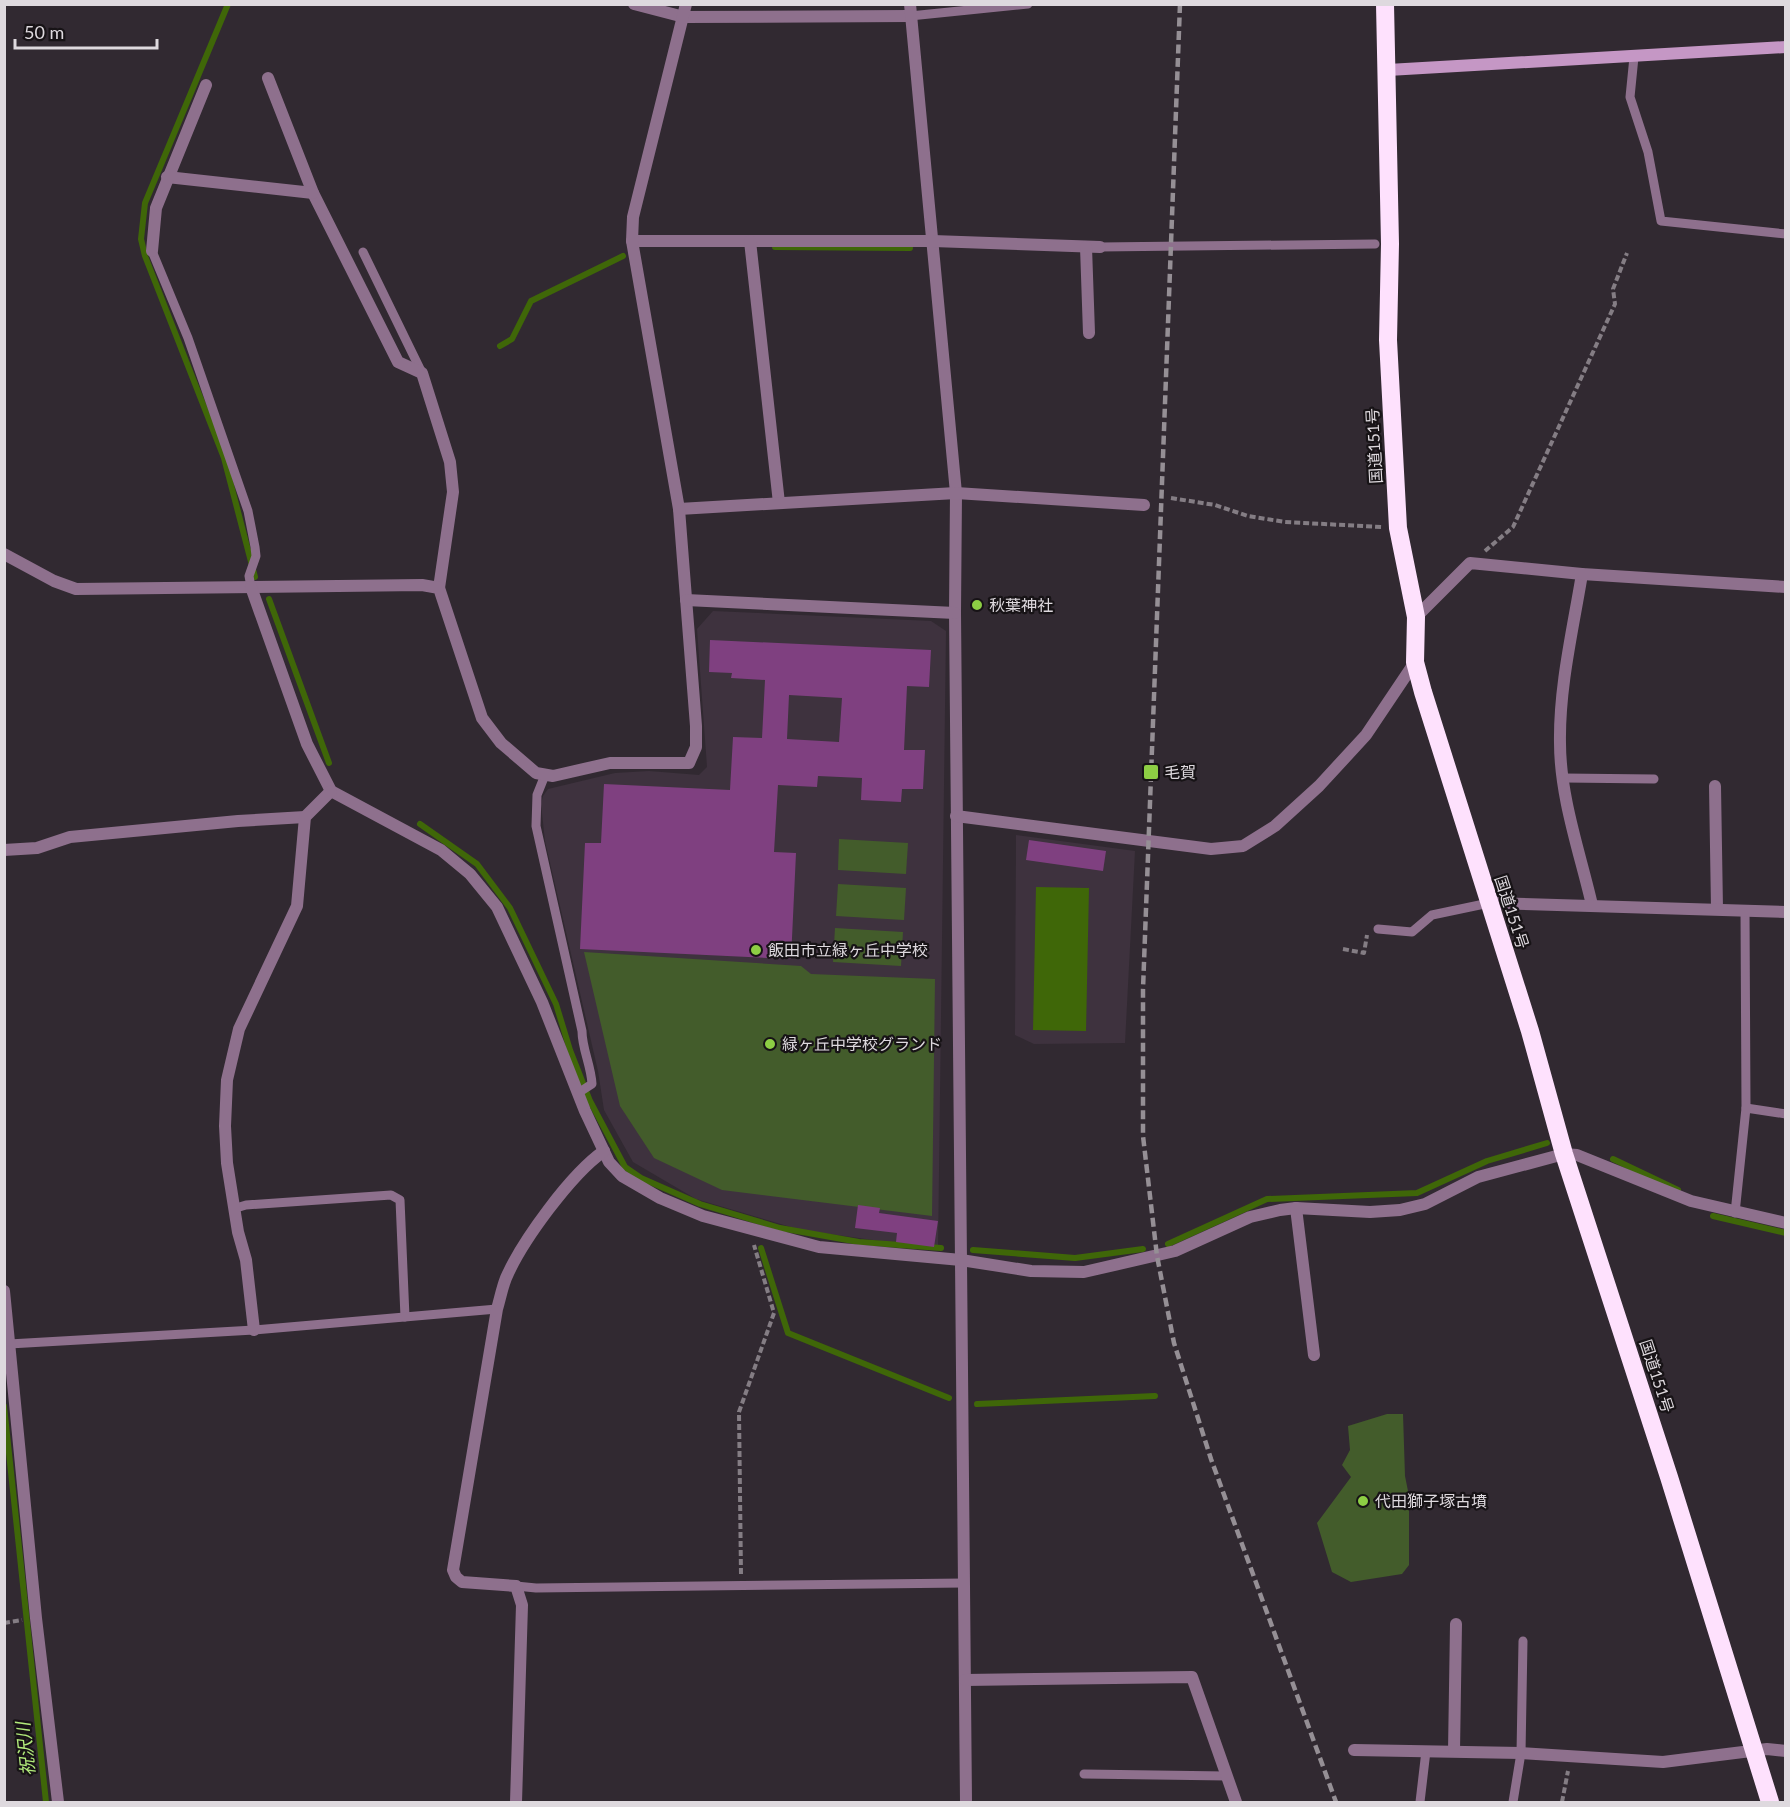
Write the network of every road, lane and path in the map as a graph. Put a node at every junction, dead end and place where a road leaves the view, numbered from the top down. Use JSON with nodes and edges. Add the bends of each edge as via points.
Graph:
{"nodes":[{"id":1,"x":634,"y":4,"type":"edge"},
{"id":2,"x":1028,"y":4,"type":"edge"},
{"id":3,"x":1385,"y":4,"type":"edge"},
{"id":4,"x":910,"y":10,"type":"edge"},
{"id":5,"x":685,"y":11,"type":"edge"},
{"id":6,"x":1785,"y":47,"type":"edge"},
{"id":7,"x":1634,"y":57,"type":"junction"},
{"id":8,"x":1388,"y":70,"type":"junction"},
{"id":9,"x":268,"y":78,"type":"dead end"},
{"id":10,"x":206,"y":85,"type":"dead end"},
{"id":11,"x":167,"y":177,"type":"junction"},
{"id":12,"x":313,"y":193,"type":"junction"},
{"id":13,"x":1785,"y":234,"type":"edge"},
{"id":14,"x":632,"y":241,"type":"junction"},
{"id":15,"x":750,"y":241,"type":"junction"},
{"id":16,"x":933,"y":241,"type":"junction"},
{"id":17,"x":1375,"y":244,"type":"dead end"},
{"id":18,"x":1086,"y":247,"type":"junction"},
{"id":19,"x":1100,"y":247,"type":"joint"},
{"id":20,"x":152,"y":251,"type":"joint"},
{"id":21,"x":363,"y":252,"type":"dead end"},
{"id":22,"x":1627,"y":253,"type":"dead end"},
{"id":23,"x":1089,"y":333,"type":"dead end"},
{"id":24,"x":422,"y":373,"type":"junction"},
{"id":25,"x":956,"y":493,"type":"junction"},
{"id":26,"x":1172,"y":498,"type":"dead end"},
{"id":27,"x":779,"y":503,"type":"junction"},
{"id":28,"x":1144,"y":505,"type":"dead end"},
{"id":29,"x":679,"y":509,"type":"junction"},
{"id":30,"x":1398,"y":528,"type":"junction"},
{"id":31,"x":4,"y":554,"type":"edge"},
{"id":32,"x":1470,"y":563,"type":"junction"},
{"id":33,"x":1582,"y":574,"type":"junction"},
{"id":34,"x":250,"y":582,"type":"junction"},
{"id":35,"x":1785,"y":587,"type":"edge"},
{"id":36,"x":439,"y":588,"type":"junction"},
{"id":37,"x":686,"y":600,"type":"junction"},
{"id":38,"x":955,"y":613,"type":"junction"},
{"id":39,"x":1416,"y":617,"type":"junction"},
{"id":40,"x":1416,"y":662,"type":"junction"},
{"id":41,"x":545,"y":775,"type":"junction"},
{"id":42,"x":1564,"y":778,"type":"junction"},
{"id":43,"x":1654,"y":779,"type":"dead end"},
{"id":44,"x":1715,"y":786,"type":"dead end"},
{"id":45,"x":332,"y":791,"type":"junction"},
{"id":46,"x":956,"y":816,"type":"junction"},
{"id":47,"x":305,"y":818,"type":"junction"},
{"id":48,"x":4,"y":849,"type":"edge"},
{"id":49,"x":1489,"y":903,"type":"junction"},
{"id":50,"x":1592,"y":905,"type":"junction"},
{"id":51,"x":1717,"y":909,"type":"junction"},
{"id":52,"x":1745,"y":911,"type":"junction"},
{"id":53,"x":1785,"y":912,"type":"edge"},
{"id":54,"x":1378,"y":929,"type":"joint"},
{"id":55,"x":1343,"y":949,"type":"dead end"},
{"id":56,"x":579,"y":1092,"type":"junction"},
{"id":57,"x":1746,"y":1108,"type":"junction"},
{"id":58,"x":1785,"y":1114,"type":"edge"},
{"id":59,"x":604,"y":1151,"type":"junction"},
{"id":60,"x":1564,"y":1154,"type":"junction"},
{"id":61,"x":236,"y":1208,"type":"junction"},
{"id":62,"x":1296,"y":1208,"type":"junction"},
{"id":63,"x":1735,"y":1213,"type":"junction"},
{"id":64,"x":1785,"y":1223,"type":"edge"},
{"id":65,"x":749,"y":1228,"type":"junction"},
{"id":66,"x":962,"y":1260,"type":"junction"},
{"id":67,"x":5,"y":1293,"type":"edge"},
{"id":68,"x":496,"y":1309,"type":"junction"},
{"id":69,"x":405,"y":1317,"type":"junction"},
{"id":70,"x":254,"y":1330,"type":"junction"},
{"id":71,"x":9,"y":1344,"type":"junction"},
{"id":72,"x":1314,"y":1355,"type":"dead end"},
{"id":73,"x":964,"y":1583,"type":"junction"},
{"id":74,"x":516,"y":1586,"type":"junction"},
{"id":75,"x":741,"y":1587,"type":"junction"},
{"id":76,"x":23,"y":1620,"type":"dead end"},
{"id":77,"x":4,"y":1623,"type":"edge"},
{"id":78,"x":1456,"y":1624,"type":"dead end"},
{"id":79,"x":1523,"y":1641,"type":"dead end"},
{"id":80,"x":965,"y":1680,"type":"junction"},
{"id":81,"x":1354,"y":1750,"type":"dead end"},
{"id":82,"x":1754,"y":1750,"type":"junction"},
{"id":83,"x":1785,"y":1750,"type":"edge"},
{"id":84,"x":1426,"y":1751,"type":"junction"},
{"id":85,"x":1454,"y":1751,"type":"junction"},
{"id":86,"x":1521,"y":1753,"type":"junction"},
{"id":87,"x":1570,"y":1755,"type":"junction"},
{"id":88,"x":1084,"y":1774,"type":"dead end"},
{"id":89,"x":1227,"y":1776,"type":"junction"},
{"id":90,"x":58,"y":1803,"type":"edge"},
{"id":91,"x":516,"y":1803,"type":"edge"},
{"id":92,"x":966,"y":1803,"type":"edge"},
{"id":93,"x":1236,"y":1803,"type":"edge"},
{"id":94,"x":1420,"y":1803,"type":"edge"},
{"id":95,"x":1514,"y":1803,"type":"edge"},
{"id":96,"x":1562,"y":1803,"type":"edge"},
{"id":97,"x":1770,"y":1803,"type":"edge"}],
"edges":[{"from":1,"to":5,"type":"street"},
{"from":2,"to":4,"type":"lane"},
{"from":3,"to":8,"type":"highway","name":"国道151号"},
{"from":4,"to":5,"type":"street"},
{"from":4,"to":16,"type":"street"},
{"from":5,"to":14,"type":"street","via":[[633,217]]},
{"from":6,"to":7,"type":"street"},
{"from":7,"to":8,"type":"street"},
{"from":7,"to":13,"type":"lane","via":[[1630,97],[1648,152],[1661,221]]},
{"from":8,"to":30,"type":"highway","name":"国道151号","via":[[1388,340]]},
{"from":9,"to":12,"type":"street"},
{"from":10,"to":11,"type":"street"},
{"from":11,"to":12,"type":"street"},
{"from":11,"to":20,"type":"street","via":[[156,208]]},
{"from":12,"to":24,"type":"street","via":[[398,362]]},
{"from":14,"to":15,"type":"street"},
{"from":14,"to":29,"type":"street"},
{"from":15,"to":16,"type":"street"},
{"from":15,"to":27,"type":"street"},
{"from":16,"to":18,"type":"street"},
{"from":16,"to":25,"type":"street"},
{"from":17,"to":19,"type":"lane"},
{"from":18,"to":19,"type":"street"},
{"from":18,"to":23,"type":"street"},
{"from":20,"to":34,"type":"lane","via":[[229,449],[248,511],[256,556]]},
{"from":21,"to":24,"type":"lane"},
{"from":22,"to":32,"type":"path","via":[[1613,289],[1615,304],[1512,527]]},
{"from":24,"to":36,"type":"street","via":[[450,462],[453,492]]},
{"from":25,"to":27,"type":"street"},
{"from":25,"to":28,"type":"street"},
{"from":25,"to":38,"type":"street"},
{"from":26,"to":30,"type":"path","via":[[1285,522]]},
{"from":27,"to":29,"type":"street"},
{"from":29,"to":37,"type":"street"},
{"from":30,"to":39,"type":"highway","name":"国道151号"},
{"from":31,"to":34,"type":"street","via":[[76,589]]},
{"from":32,"to":33,"type":"street"},
{"from":32,"to":39,"type":"street"},
{"from":33,"to":35,"type":"street"},
{"from":33,"to":42,"type":"street","via":[[1563,700],[1560,743]]},
{"from":34,"to":36,"type":"street"},
{"from":34,"to":45,"type":"street","via":[[307,744]]},
{"from":36,"to":41,"type":"street","via":[[482,718],[514,756]]},
{"from":37,"to":38,"type":"street"},
{"from":37,"to":41,"type":"street","via":[[696,726],[696,747],[689,763],[610,763]]},
{"from":38,"to":46,"type":"street"},
{"from":39,"to":40,"type":"highway","name":"国道151号"},
{"from":40,"to":46,"type":"street","via":[[1366,735],[1275,826],[1243,846],[1211,849]]},
{"from":40,"to":49,"type":"highway","name":"国道151号"},
{"from":41,"to":56,"type":"lane","via":[[537,795],[536,826],[592,1084]]},
{"from":42,"to":43,"type":"lane"},
{"from":42,"to":50,"type":"street"},
{"from":44,"to":51,"type":"street"},
{"from":45,"to":47,"type":"street"},
{"from":45,"to":56,"type":"street","via":[[441,850],[470,874],[497,907]]},
{"from":46,"to":66,"type":"street"},
{"from":47,"to":48,"type":"street","via":[[81,836],[37,848]]},
{"from":47,"to":61,"type":"street","via":[[297,906],[239,1029],[227,1080],[227,1163]]},
{"from":49,"to":50,"type":"street"},
{"from":49,"to":54,"type":"lane","via":[[1432,915],[1412,932]]},
{"from":49,"to":60,"type":"highway","name":"国道151号"},
{"from":50,"to":51,"type":"street"},
{"from":51,"to":52,"type":"street"},
{"from":52,"to":53,"type":"street"},
{"from":52,"to":57,"type":"lane"},
{"from":54,"to":55,"type":"path","via":[[1369,928],[1364,953]]},
{"from":56,"to":59,"type":"street"},
{"from":57,"to":58,"type":"lane"},
{"from":57,"to":63,"type":"lane"},
{"from":59,"to":65,"type":"street","via":[[622,1176],[660,1198],[703,1216]]},
{"from":59,"to":68,"type":"street","via":[[586,1163],[526,1243],[506,1279]]},
{"from":60,"to":62,"type":"street","via":[[1478,1177],[1425,1204],[1400,1210]]},
{"from":60,"to":63,"type":"street","via":[[1577,1155],[1663,1192]]},
{"from":60,"to":82,"type":"highway","name":"国道151号"},
{"from":61,"to":69,"type":"lane","via":[[391,1195],[400,1200]]},
{"from":61,"to":70,"type":"street"},
{"from":62,"to":66,"type":"street","via":[[1250,1217],[1175,1251],[1084,1272],[1031,1271]]},
{"from":62,"to":72,"type":"street"},
{"from":63,"to":64,"type":"street"},
{"from":65,"to":66,"type":"street","via":[[819,1246]]},
{"from":65,"to":75,"type":"path","via":[[774,1313],[740,1412]]},
{"from":66,"to":73,"type":"street"},
{"from":67,"to":71,"type":"street"},
{"from":68,"to":69,"type":"lane"},
{"from":68,"to":74,"type":"street","via":[[453,1570],[462,1582]]},
{"from":69,"to":70,"type":"lane"},
{"from":70,"to":71,"type":"lane"},
{"from":71,"to":90,"type":"street"},
{"from":73,"to":75,"type":"lane"},
{"from":73,"to":80,"type":"street"},
{"from":74,"to":75,"type":"lane"},
{"from":74,"to":91,"type":"street","via":[[522,1605]]},
{"from":76,"to":77,"type":"path"},
{"from":78,"to":85,"type":"street"},
{"from":79,"to":86,"type":"lane"},
{"from":80,"to":89,"type":"street","via":[[1192,1677]]},
{"from":80,"to":92,"type":"street"},
{"from":81,"to":84,"type":"street"},
{"from":82,"to":83,"type":"street"},
{"from":82,"to":87,"type":"street","via":[[1663,1762]]},
{"from":82,"to":97,"type":"highway","name":"国道151号"},
{"from":84,"to":85,"type":"street"},
{"from":84,"to":94,"type":"lane"},
{"from":85,"to":86,"type":"street"},
{"from":86,"to":87,"type":"street"},
{"from":86,"to":95,"type":"lane"},
{"from":87,"to":96,"type":"path"},
{"from":88,"to":89,"type":"lane"},
{"from":89,"to":93,"type":"street"}]}
